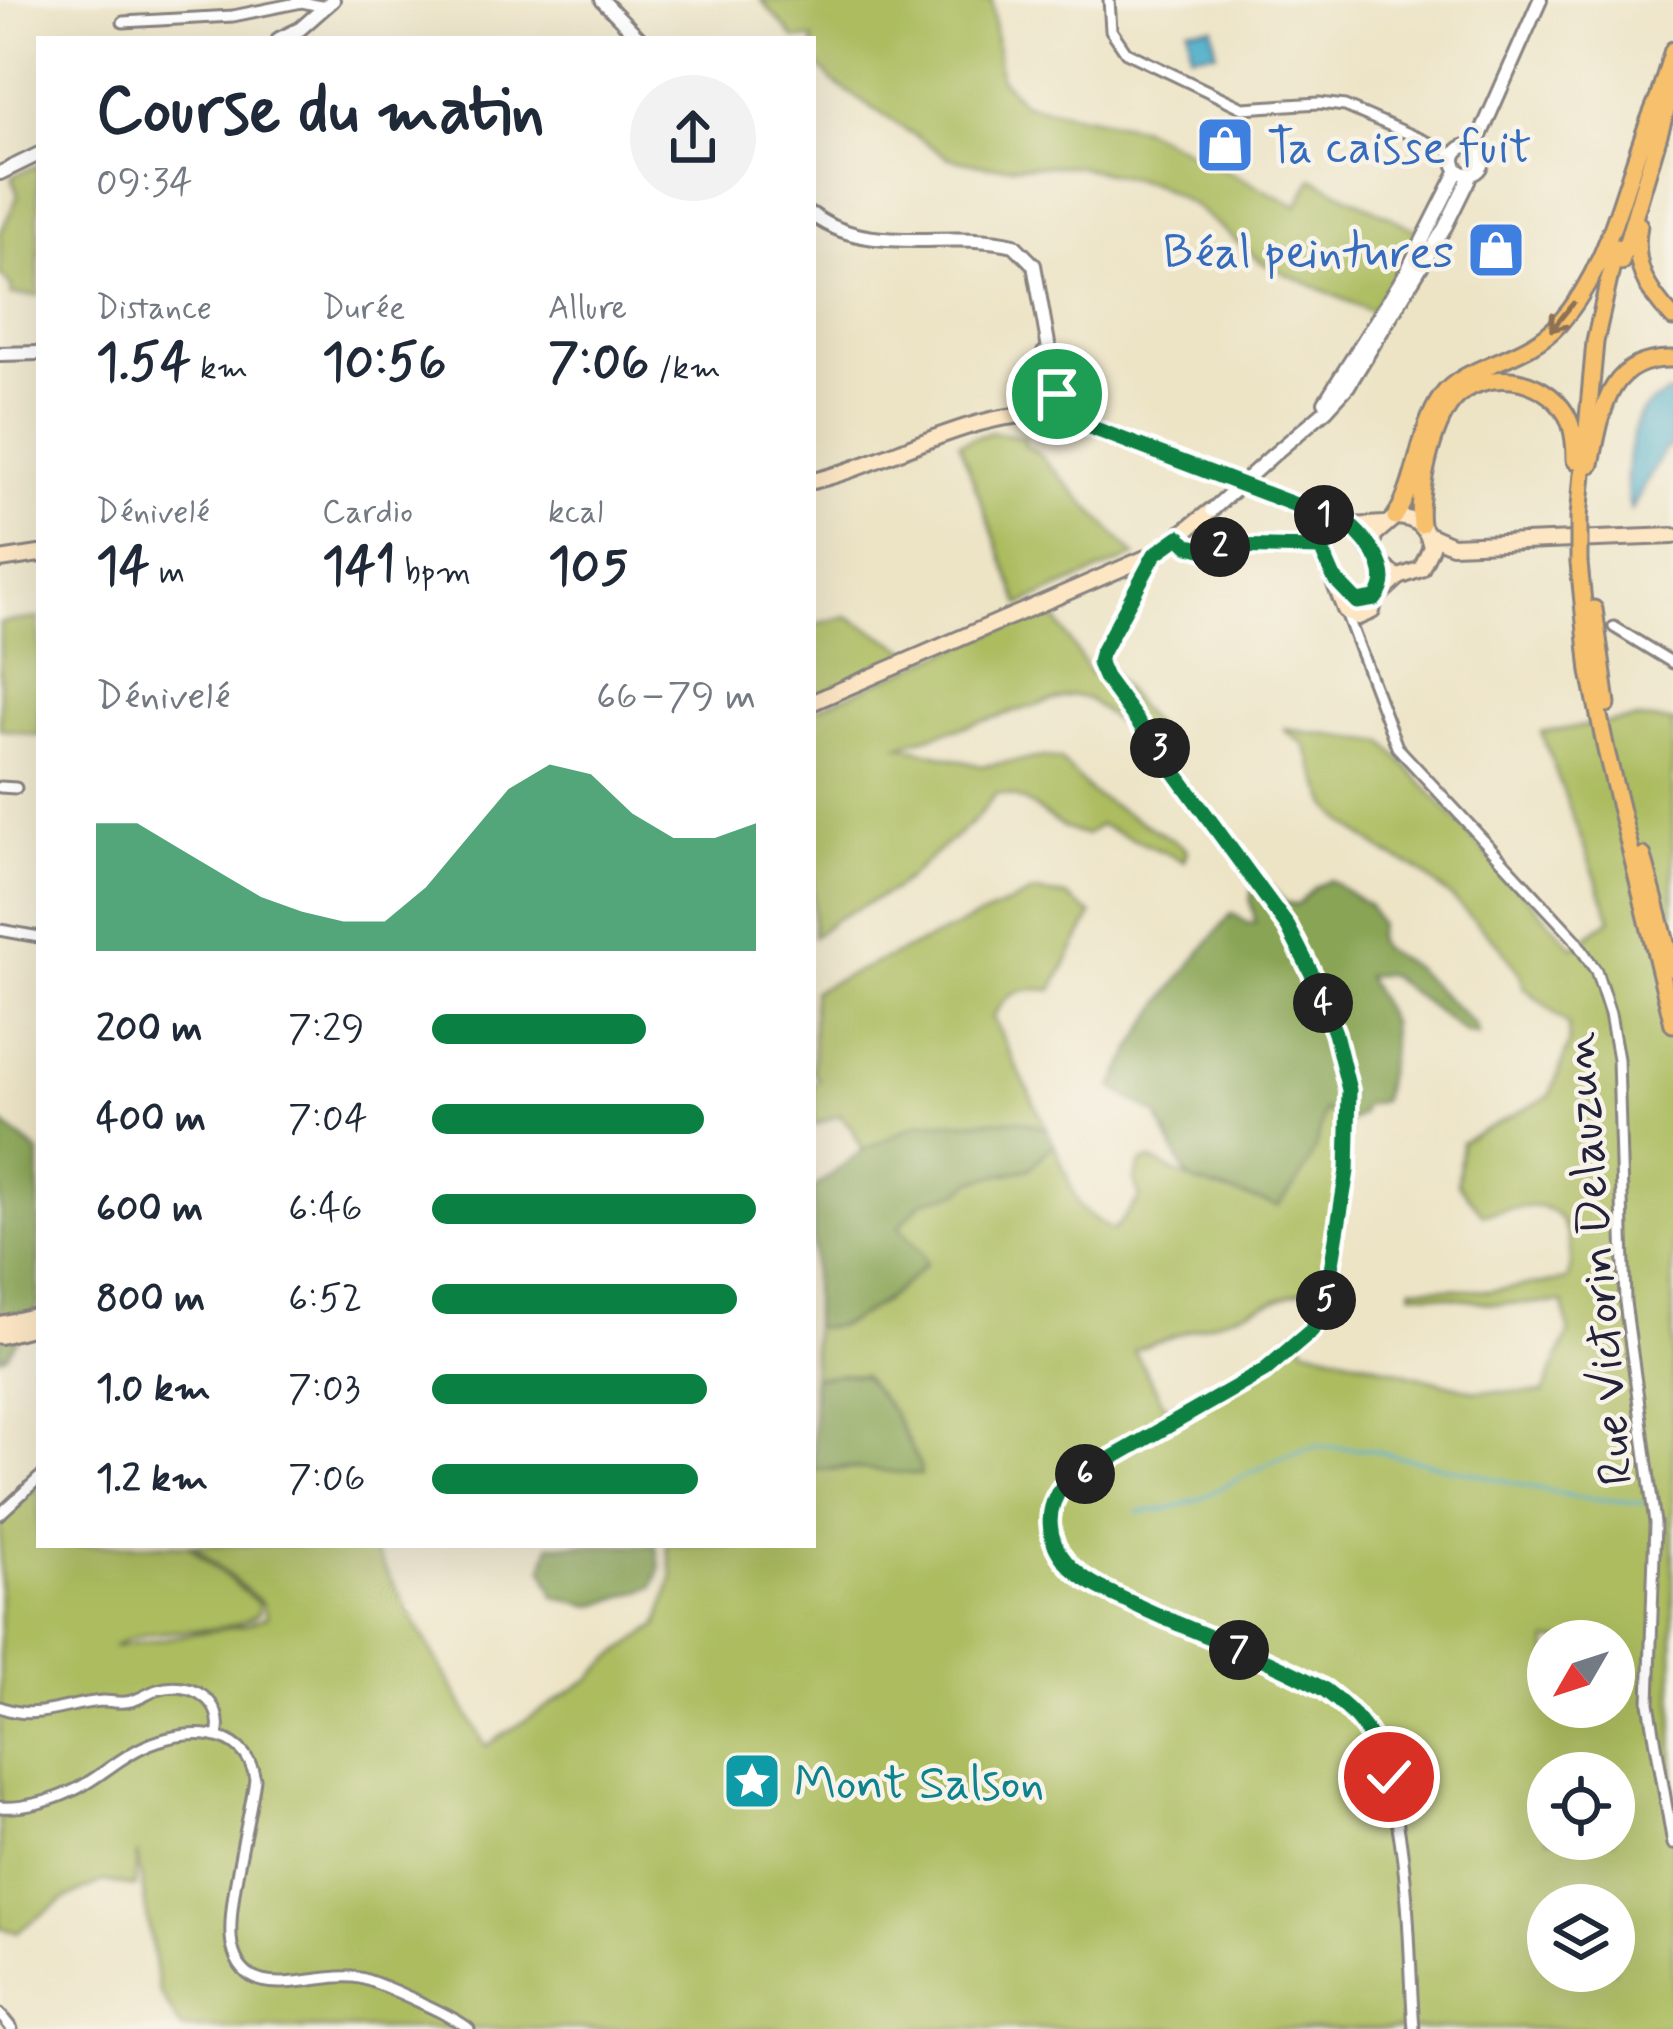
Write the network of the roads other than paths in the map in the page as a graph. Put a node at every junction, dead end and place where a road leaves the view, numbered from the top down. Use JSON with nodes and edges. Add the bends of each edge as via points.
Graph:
{"nodes":[{"id":1,"x":602,"y":0,"type":"edge"},
{"id":2,"x":1109,"y":0,"type":"edge"},
{"id":3,"x":1540,"y":0,"type":"edge"},
{"id":4,"x":329,"y":4,"type":"edge"},
{"id":5,"x":123,"y":22,"type":"dead end"},
{"id":6,"x":285,"y":36,"type":"edge"},
{"id":7,"x":637,"y":36,"type":"edge"},
{"id":8,"x":1673,"y":50,"type":"edge"},
{"id":9,"x":1666,"y":92,"type":"edge"},
{"id":10,"x":1663,"y":119,"type":"junction"},
{"id":11,"x":1475,"y":147,"type":"junction"},
{"id":12,"x":1455,"y":154,"type":"junction"},
{"id":13,"x":36,"y":155,"type":"edge"},
{"id":14,"x":0,"y":172,"type":"edge"},
{"id":15,"x":1465,"y":172,"type":"junction"},
{"id":16,"x":816,"y":217,"type":"edge"},
{"id":17,"x":1673,"y":318,"type":"edge"},
{"id":18,"x":1045,"y":340,"type":"junction"},
{"id":19,"x":36,"y":353,"type":"edge"},
{"id":20,"x":0,"y":354,"type":"edge"},
{"id":21,"x":1673,"y":359,"type":"edge"},
{"id":22,"x":1033,"y":412,"type":"junction"},
{"id":23,"x":1061,"y":416,"type":"junction"},
{"id":24,"x":816,"y":480,"type":"edge"},
{"id":25,"x":1586,"y":491,"type":"junction"},
{"id":26,"x":1207,"y":515,"type":"junction"},
{"id":27,"x":1583,"y":517,"type":"junction"},
{"id":28,"x":1389,"y":520,"type":"junction"},
{"id":29,"x":1351,"y":526,"type":"junction"},
{"id":30,"x":1425,"y":530,"type":"junction"},
{"id":31,"x":1673,"y":536,"type":"edge"},
{"id":32,"x":1179,"y":537,"type":"junction"},
{"id":33,"x":1452,"y":544,"type":"junction"},
{"id":34,"x":1223,"y":546,"type":"junction"},
{"id":35,"x":1372,"y":547,"type":"junction"},
{"id":36,"x":36,"y":554,"type":"edge"},
{"id":37,"x":1155,"y":554,"type":"junction"},
{"id":38,"x":1430,"y":556,"type":"junction"},
{"id":39,"x":0,"y":560,"type":"edge"},
{"id":40,"x":1583,"y":562,"type":"junction"},
{"id":41,"x":1383,"y":570,"type":"junction"},
{"id":42,"x":1399,"y":577,"type":"junction"},
{"id":43,"x":1334,"y":578,"type":"junction"},
{"id":44,"x":1379,"y":595,"type":"junction"},
{"id":45,"x":1345,"y":610,"type":"junction"},
{"id":46,"x":1614,"y":627,"type":"dead end"},
{"id":47,"x":1673,"y":663,"type":"edge"},
{"id":48,"x":816,"y":701,"type":"edge"},
{"id":49,"x":0,"y":787,"type":"edge"},
{"id":50,"x":16,"y":788,"type":"dead end"},
{"id":51,"x":0,"y":930,"type":"edge"},
{"id":52,"x":36,"y":936,"type":"edge"},
{"id":53,"x":1673,"y":969,"type":"edge"},
{"id":54,"x":1673,"y":1024,"type":"edge"},
{"id":55,"x":36,"y":1316,"type":"edge"},
{"id":56,"x":0,"y":1324,"type":"edge"},
{"id":57,"x":36,"y":1327,"type":"edge"},
{"id":58,"x":0,"y":1336,"type":"edge"},
{"id":59,"x":36,"y":1481,"type":"edge"},
{"id":60,"x":0,"y":1514,"type":"edge"},
{"id":61,"x":0,"y":1707,"type":"edge"},
{"id":62,"x":217,"y":1736,"type":"junction"},
{"id":63,"x":0,"y":1807,"type":"edge"},
{"id":64,"x":1673,"y":1844,"type":"edge"},
{"id":65,"x":0,"y":2014,"type":"edge"},
{"id":66,"x":13,"y":2029,"type":"edge"},
{"id":67,"x":469,"y":2029,"type":"edge"},
{"id":68,"x":1414,"y":2029,"type":"edge"}],
"edges":[{"from":1,"to":7,"type":"street"},
{"from":2,"to":12,"type":"street","via":[[1120,47],[1244,108],[1345,106]]},
{"from":3,"to":11,"type":"street"},
{"from":4,"to":5,"type":"street"},
{"from":4,"to":6,"type":"street"},
{"from":8,"to":9,"type":"highway"},
{"from":9,"to":10,"type":"highway"},
{"from":9,"to":27,"type":"highway","via":[[1595,341]]},
{"from":9,"to":28,"type":"highway","one_way":true,"via":[[1600,263],[1558,325],[1442,396],[1411,487]]},
{"from":10,"to":17,"type":"highway","via":[[1638,260],[1646,285]]},
{"from":10,"to":25,"type":"highway","via":[[1601,353]]},
{"from":11,"to":12,"type":"street"},
{"from":11,"to":15,"type":"street","via":[[1482,161]]},
{"from":12,"to":15,"type":"street"},
{"from":13,"to":14,"type":"street"},
{"from":15,"to":26,"type":"street","bridge":true,"via":[[1435,244],[1348,386]]},
{"from":16,"to":18,"type":"street","via":[[865,236],[1014,245],[1034,265]]},
{"from":18,"to":22,"type":"street"},
{"from":18,"to":23,"type":"street"},
{"from":19,"to":20,"type":"street"},
{"from":21,"to":25,"type":"highway","via":[[1637,365],[1615,383]]},
{"from":22,"to":23,"type":"main road"},
{"from":22,"to":24,"type":"main road"},
{"from":23,"to":29,"type":"main road"},
{"from":25,"to":27,"type":"highway"},
{"from":26,"to":32,"type":"main road"},
{"from":26,"to":34,"type":"main road"},
{"from":27,"to":30,"type":"highway","via":[[1565,413],[1537,387],[1501,379],[1466,390],[1445,414],[1420,489]]},
{"from":27,"to":40,"type":"highway","bridge":true},
{"from":28,"to":29,"type":"main road"},
{"from":28,"to":30,"type":"main road","via":[[1411,518]]},
{"from":28,"to":35,"type":"main road"},
{"from":29,"to":35,"type":"main road"},
{"from":30,"to":33,"type":"main road"},
{"from":30,"to":38,"type":"main road"},
{"from":31,"to":33,"type":"main road"},
{"from":32,"to":34,"type":"main road","via":[[1205,550]]},
{"from":32,"to":37,"type":"main road"},
{"from":33,"to":38,"type":"main road"},
{"from":34,"to":43,"type":"main road","via":[[1321,548]]},
{"from":35,"to":41,"type":"main road"},
{"from":36,"to":39,"type":"main road"},
{"from":37,"to":48,"type":"main road"},
{"from":37,"to":68,"type":"street","via":[[1099,663],[1288,927],[1313,976],[1349,1090],[1347,1171],[1326,1300],[1312,1330],[1264,1371],[1063,1486],[1048,1523],[1054,1544],[1086,1579],[1301,1676],[1347,1706],[1374,1738],[1396,1811]]},
{"from":38,"to":42,"type":"main road","via":[[1413,575]]},
{"from":40,"to":53,"type":"highway","via":[[1614,738]]},
{"from":40,"to":54,"type":"highway","via":[[1590,673]]},
{"from":41,"to":42,"type":"main road"},
{"from":41,"to":44,"type":"main road"},
{"from":42,"to":44,"type":"main road"},
{"from":43,"to":44,"type":"main road","via":[[1357,602]]},
{"from":43,"to":45,"type":"main road"},
{"from":44,"to":45,"type":"main road","via":[[1361,617]]},
{"from":45,"to":64,"type":"street","name":"Rue Victorin Delauzun","via":[[1397,747],[1574,938],[1610,1014],[1625,1302],[1654,1523],[1649,1703]]},
{"from":46,"to":47,"type":"street"},
{"from":49,"to":50,"type":"street"},
{"from":51,"to":52,"type":"street"},
{"from":55,"to":56,"type":"main road"},
{"from":57,"to":58,"type":"main road"},
{"from":59,"to":60,"type":"street"},
{"from":61,"to":62,"type":"street","via":[[21,1715],[136,1701],[178,1687],[213,1702]]},
{"from":62,"to":63,"type":"street","via":[[169,1737],[62,1795]]},
{"from":62,"to":67,"type":"street","via":[[244,1750],[255,1779],[231,1921],[242,1967],[275,1985],[357,1977]]},
{"from":65,"to":66,"type":"street"}]}
